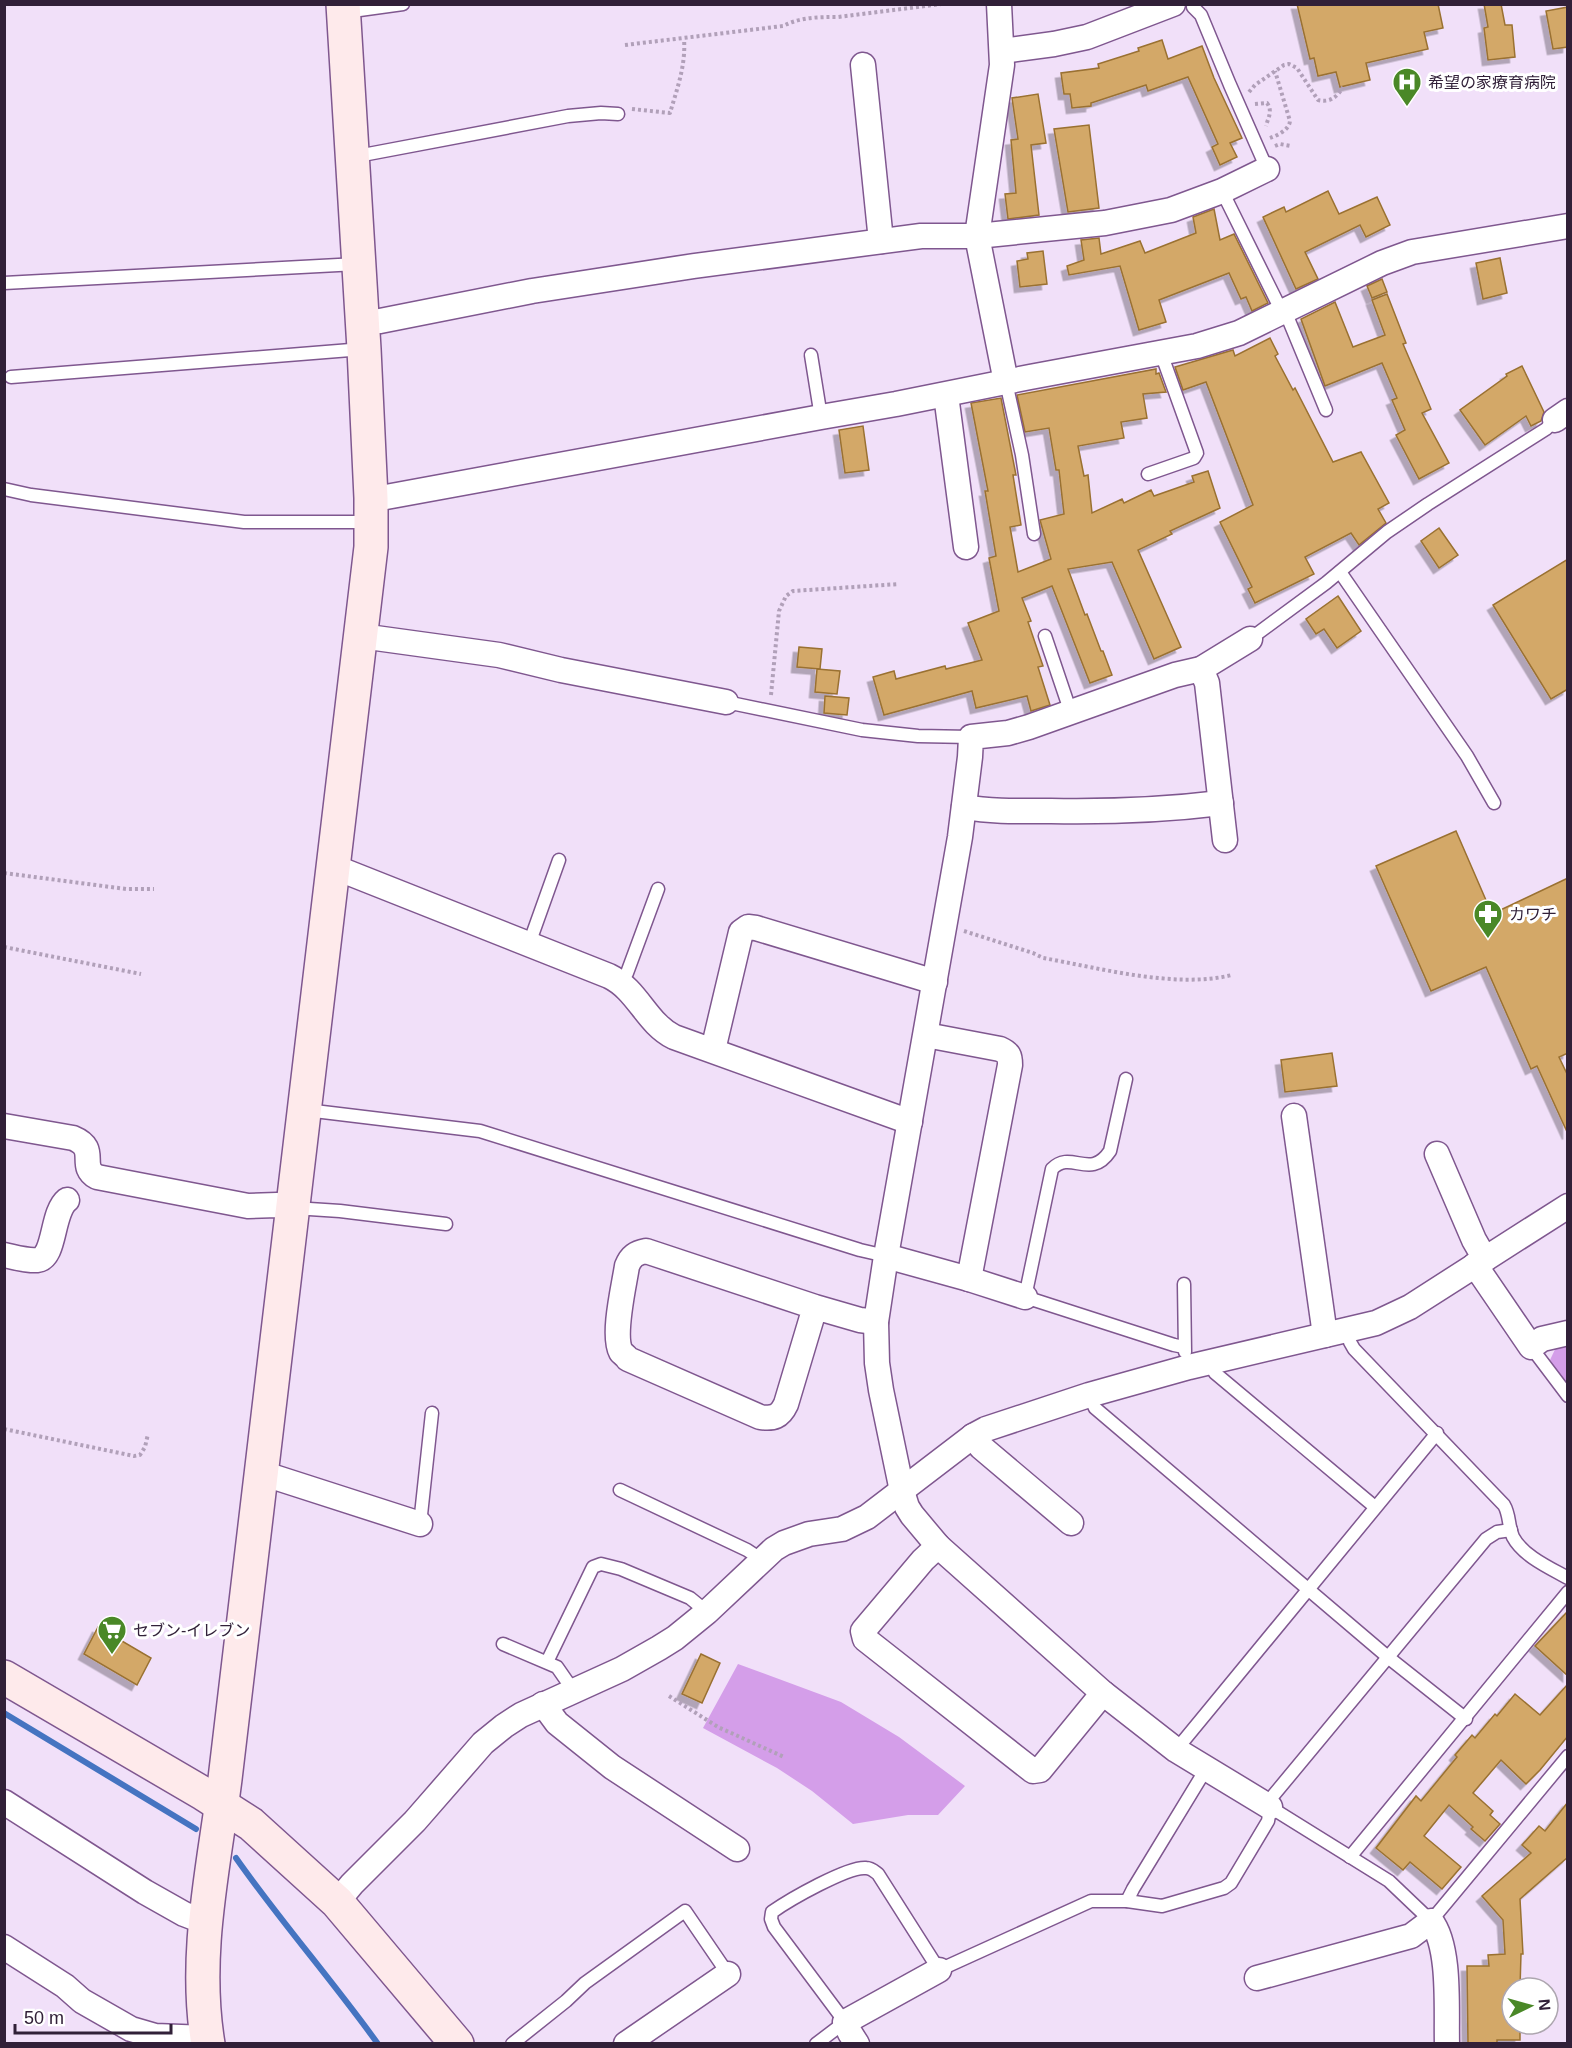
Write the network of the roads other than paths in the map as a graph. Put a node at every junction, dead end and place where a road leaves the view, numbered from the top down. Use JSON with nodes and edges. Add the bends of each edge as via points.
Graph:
{"nodes":[{"id":1,"x":404,"y":4,"type":"edge"},
{"id":2,"x":999,"y":4,"type":"edge"},
{"id":3,"x":1185,"y":5,"type":"edge"},
{"id":4,"x":343,"y":8,"type":"edge"},
{"id":5,"x":1002,"y":51,"type":"junction"},
{"id":6,"x":863,"y":65,"type":"dead end"},
{"id":7,"x":618,"y":114,"type":"road end"},
{"id":8,"x":352,"y":156,"type":"junction"},
{"id":9,"x":1267,"y":170,"type":"joint"},
{"id":10,"x":1222,"y":191,"type":"junction"},
{"id":11,"x":1568,"y":226,"type":"edge"},
{"id":12,"x":977,"y":236,"type":"junction"},
{"id":13,"x":881,"y":241,"type":"junction"},
{"id":14,"x":358,"y":264,"type":"junction"},
{"id":15,"x":4,"y":283,"type":"edge"},
{"id":16,"x":1283,"y":311,"type":"junction"},
{"id":17,"x":363,"y":335,"type":"junction"},
{"id":18,"x":1161,"y":353,"type":"junction"},
{"id":19,"x":811,"y":355,"type":"dead end"},
{"id":20,"x":10,"y":377,"type":"dead end"},
{"id":21,"x":1006,"y":382,"type":"junction"},
{"id":22,"x":946,"y":395,"type":"junction"},
{"id":23,"x":1326,"y":410,"type":"dead end"},
{"id":24,"x":1561,"y":416,"type":"edge"},
{"id":25,"x":821,"y":417,"type":"junction"},
{"id":26,"x":1148,"y":474,"type":"dead end"},
{"id":27,"x":4,"y":489,"type":"edge"},
{"id":28,"x":371,"y":510,"type":"junction"},
{"id":29,"x":1034,"y":534,"type":"dead end"},
{"id":30,"x":966,"y":547,"type":"dead end"},
{"id":31,"x":1340,"y":572,"type":"junction"},
{"id":32,"x":361,"y":636,"type":"junction"},
{"id":33,"x":1045,"y":636,"type":"dead end"},
{"id":34,"x":1250,"y":639,"type":"joint"},
{"id":35,"x":1201,"y":669,"type":"junction"},
{"id":36,"x":726,"y":702,"type":"joint"},
{"id":37,"x":1071,"y":713,"type":"junction"},
{"id":38,"x":971,"y":737,"type":"junction"},
{"id":39,"x":1221,"y":803,"type":"junction"},
{"id":40,"x":1494,"y":803,"type":"dead end"},
{"id":41,"x":964,"y":807,"type":"junction"},
{"id":42,"x":1225,"y":840,"type":"dead end"},
{"id":43,"x":559,"y":860,"type":"dead end"},
{"id":44,"x":334,"y":867,"type":"junction"},
{"id":45,"x":658,"y":889,"type":"dead end"},
{"id":46,"x":529,"y":944,"type":"junction"},
{"id":47,"x":621,"y":981,"type":"junction"},
{"id":48,"x":935,"y":982,"type":"junction"},
{"id":49,"x":926,"y":1035,"type":"junction"},
{"id":50,"x":713,"y":1050,"type":"junction"},
{"id":51,"x":1126,"y":1079,"type":"dead end"},
{"id":52,"x":305,"y":1110,"type":"junction"},
{"id":53,"x":1294,"y":1116,"type":"dead end"},
{"id":54,"x":910,"y":1122,"type":"junction"},
{"id":55,"x":4,"y":1126,"type":"edge"},
{"id":56,"x":1437,"y":1154,"type":"dead end"},
{"id":57,"x":67,"y":1200,"type":"dead end"},
{"id":58,"x":1568,"y":1206,"type":"edge"},
{"id":59,"x":293,"y":1208,"type":"junction"},
{"id":60,"x":446,"y":1224,"type":"dead end"},
{"id":61,"x":4,"y":1255,"type":"edge"},
{"id":62,"x":886,"y":1256,"type":"junction"},
{"id":63,"x":1480,"y":1262,"type":"junction"},
{"id":64,"x":969,"y":1279,"type":"junction"},
{"id":65,"x":1184,"y":1284,"type":"dead end"},
{"id":66,"x":1024,"y":1297,"type":"junction"},
{"id":67,"x":815,"y":1307,"type":"junction"},
{"id":68,"x":876,"y":1322,"type":"junction"},
{"id":69,"x":1348,"y":1330,"type":"junction"},
{"id":70,"x":1568,"y":1333,"type":"edge"},
{"id":71,"x":1325,"y":1335,"type":"junction"},
{"id":72,"x":1531,"y":1347,"type":"junction"},
{"id":73,"x":1194,"y":1359,"type":"junction"},
{"id":74,"x":1089,"y":1395,"type":"junction"},
{"id":75,"x":1568,"y":1396,"type":"edge"},
{"id":76,"x":432,"y":1413,"type":"dead end"},
{"id":77,"x":1437,"y":1433,"type":"junction"},
{"id":78,"x":973,"y":1436,"type":"junction"},
{"id":79,"x":261,"y":1472,"type":"junction"},
{"id":80,"x":620,"y":1490,"type":"dead end"},
{"id":81,"x":902,"y":1491,"type":"junction"},
{"id":82,"x":1375,"y":1507,"type":"junction"},
{"id":83,"x":1071,"y":1523,"type":"dead end"},
{"id":84,"x":420,"y":1524,"type":"joint"},
{"id":85,"x":1511,"y":1530,"type":"junction"},
{"id":86,"x":938,"y":1546,"type":"junction"},
{"id":87,"x":762,"y":1560,"type":"junction"},
{"id":88,"x":1568,"y":1578,"type":"edge"},
{"id":89,"x":1309,"y":1589,"type":"junction"},
{"id":90,"x":1568,"y":1592,"type":"edge"},
{"id":91,"x":707,"y":1612,"type":"junction"},
{"id":92,"x":503,"y":1644,"type":"dead end"},
{"id":93,"x":1389,"y":1658,"type":"junction"},
{"id":94,"x":547,"y":1662,"type":"junction"},
{"id":95,"x":4,"y":1677,"type":"edge"},
{"id":96,"x":573,"y":1690,"type":"junction"},
{"id":97,"x":1103,"y":1693,"type":"junction"},
{"id":98,"x":543,"y":1704,"type":"junction"},
{"id":99,"x":1466,"y":1719,"type":"junction"},
{"id":100,"x":1176,"y":1750,"type":"junction"},
{"id":101,"x":1568,"y":1756,"type":"edge"},
{"id":102,"x":1206,"y":1769,"type":"junction"},
{"id":103,"x":4,"y":1802,"type":"edge"},
{"id":104,"x":221,"y":1805,"type":"junction"},
{"id":105,"x":1270,"y":1807,"type":"junction"},
{"id":106,"x":736,"y":1849,"type":"dead end"},
{"id":107,"x":1350,"y":1857,"type":"junction"},
{"id":108,"x":1127,"y":1901,"type":"junction"},
{"id":109,"x":337,"y":1902,"type":"junction"},
{"id":110,"x":1431,"y":1921,"type":"junction"},
{"id":111,"x":205,"y":1922,"type":"junction"},
{"id":112,"x":4,"y":1947,"type":"edge"},
{"id":113,"x":939,"y":1970,"type":"junction"},
{"id":114,"x":728,"y":1974,"type":"joint"},
{"id":115,"x":1257,"y":1978,"type":"dead end"},
{"id":116,"x":845,"y":2022,"type":"junction"},
{"id":117,"x":208,"y":2041,"type":"edge"},
{"id":118,"x":457,"y":2043,"type":"edge"},
{"id":119,"x":512,"y":2043,"type":"edge"},
{"id":120,"x":626,"y":2043,"type":"edge"},
{"id":121,"x":816,"y":2043,"type":"edge"},
{"id":122,"x":857,"y":2043,"type":"edge"},
{"id":123,"x":1447,"y":2043,"type":"edge"}],
"edges":[{"from":1,"to":4,"type":"lane"},
{"from":2,"to":5,"type":"street"},
{"from":3,"to":5,"type":"street","via":[[1087,37]]},
{"from":3,"to":9,"type":"lane","via":[[1201,15]]},
{"from":4,"to":8,"type":"street"},
{"from":5,"to":12,"type":"street"},
{"from":6,"to":13,"type":"street"},
{"from":7,"to":8,"type":"lane","via":[[568,116]]},
{"from":8,"to":14,"type":"street"},
{"from":9,"to":10,"type":"street"},
{"from":10,"to":12,"type":"street","via":[[1171,210],[1105,223]]},
{"from":10,"to":16,"type":"lane"},
{"from":11,"to":16,"type":"street","via":[[1404,255]]},
{"from":12,"to":13,"type":"street"},
{"from":12,"to":21,"type":"street"},
{"from":13,"to":17,"type":"street","via":[[571,285],[380,321]]},
{"from":14,"to":15,"type":"lane"},
{"from":14,"to":17,"type":"street"},
{"from":16,"to":18,"type":"street","via":[[1224,338]]},
{"from":16,"to":23,"type":"lane"},
{"from":17,"to":20,"type":"lane"},
{"from":17,"to":28,"type":"street"},
{"from":18,"to":21,"type":"street"},
{"from":18,"to":26,"type":"lane","via":[[1197,453],[1194,458]]},
{"from":19,"to":25,"type":"lane"},
{"from":21,"to":22,"type":"street"},
{"from":21,"to":29,"type":"lane"},
{"from":22,"to":25,"type":"street"},
{"from":22,"to":30,"type":"street"},
{"from":24,"to":31,"type":"lane","via":[[1387,532]]},
{"from":25,"to":28,"type":"street","via":[[386,497]]},
{"from":27,"to":28,"type":"lane","via":[[244,522]]},
{"from":28,"to":32,"type":"street"},
{"from":31,"to":34,"type":"lane"},
{"from":31,"to":40,"type":"lane","via":[[1467,756]]},
{"from":32,"to":36,"type":"street","via":[[499,655]]},
{"from":32,"to":44,"type":"street"},
{"from":33,"to":37,"type":"lane"},
{"from":34,"to":35,"type":"street"},
{"from":35,"to":37,"type":"street"},
{"from":35,"to":39,"type":"street","via":[[1207,683]]},
{"from":36,"to":38,"type":"lane","via":[[862,730]]},
{"from":37,"to":38,"type":"street","via":[[1008,733]]},
{"from":38,"to":41,"type":"street"},
{"from":39,"to":41,"type":"street","via":[[1127,811]]},
{"from":39,"to":42,"type":"street"},
{"from":41,"to":48,"type":"street"},
{"from":43,"to":46,"type":"lane"},
{"from":44,"to":46,"type":"street"},
{"from":44,"to":52,"type":"street"},
{"from":45,"to":47,"type":"lane"},
{"from":46,"to":47,"type":"street"},
{"from":47,"to":50,"type":"street","via":[[663,1032]]},
{"from":48,"to":49,"type":"street"},
{"from":48,"to":50,"type":"street","via":[[748,927],[741,932]]},
{"from":49,"to":54,"type":"street"},
{"from":49,"to":64,"type":"street","via":[[1000,1049],[1010,1057]]},
{"from":50,"to":54,"type":"street"},
{"from":51,"to":66,"type":"lane","via":[[1105,1159],[1097,1165],[1066,1161],[1052,1169]]},
{"from":52,"to":59,"type":"street"},
{"from":52,"to":62,"type":"lane","via":[[480,1131]]},
{"from":53,"to":71,"type":"street"},
{"from":54,"to":62,"type":"street"},
{"from":55,"to":59,"type":"street","via":[[84,1142],[89,1168],[98,1177],[248,1206]]},
{"from":56,"to":63,"type":"street"},
{"from":57,"to":61,"type":"street","via":[[58,1211],[45,1257],[32,1260]]},
{"from":58,"to":63,"type":"street"},
{"from":59,"to":60,"type":"lane"},
{"from":59,"to":79,"type":"street"},
{"from":62,"to":64,"type":"street"},
{"from":62,"to":68,"type":"street"},
{"from":63,"to":69,"type":"street","via":[[1398,1313]]},
{"from":63,"to":72,"type":"street"},
{"from":64,"to":66,"type":"street"},
{"from":65,"to":73,"type":"lane"},
{"from":66,"to":73,"type":"lane","via":[[1164,1342]]},
{"from":67,"to":67,"type":"street","via":[[646,1251],[637,1252],[627,1266],[619,1343],[628,1359],[769,1419],[782,1412],[786,1404]]},
{"from":67,"to":68,"type":"street"},
{"from":68,"to":81,"type":"street","via":[[877,1363]]},
{"from":69,"to":71,"type":"street"},
{"from":69,"to":77,"type":"lane","via":[[1354,1349]]},
{"from":70,"to":72,"type":"street","via":[[1542,1339]]},
{"from":71,"to":73,"type":"street"},
{"from":72,"to":75,"type":"lane"},
{"from":73,"to":74,"type":"street"},
{"from":73,"to":82,"type":"lane"},
{"from":74,"to":78,"type":"street"},
{"from":74,"to":89,"type":"lane","via":[[1095,1408]]},
{"from":76,"to":84,"type":"lane"},
{"from":77,"to":82,"type":"lane"},
{"from":77,"to":85,"type":"lane","via":[[1504,1504]]},
{"from":78,"to":81,"type":"street"},
{"from":78,"to":83,"type":"street"},
{"from":79,"to":84,"type":"street"},
{"from":79,"to":104,"type":"street"},
{"from":80,"to":87,"type":"lane"},
{"from":81,"to":86,"type":"street","via":[[912,1515]]},
{"from":81,"to":87,"type":"street","via":[[851,1526],[784,1543]]},
{"from":82,"to":89,"type":"lane"},
{"from":85,"to":88,"type":"lane","via":[[1525,1550]]},
{"from":85,"to":93,"type":"lane","via":[[1486,1539]]},
{"from":86,"to":97,"type":"street"},
{"from":86,"to":97,"type":"street","via":[[863,1631],[864,1639],[1033,1771],[1040,1770]]},
{"from":87,"to":91,"type":"street"},
{"from":89,"to":93,"type":"lane"},
{"from":89,"to":100,"type":"lane"},
{"from":90,"to":99,"type":"lane"},
{"from":91,"to":94,"type":"lane","via":[[690,1598],[601,1564],[593,1567]]},
{"from":91,"to":96,"type":"street","via":[[643,1658]]},
{"from":92,"to":94,"type":"lane"},
{"from":93,"to":99,"type":"lane"},
{"from":93,"to":105,"type":"lane","via":[[1272,1797]]},
{"from":94,"to":96,"type":"lane","via":[[557,1667]]},
{"from":95,"to":104,"type":"street"},
{"from":96,"to":98,"type":"street"},
{"from":97,"to":100,"type":"street"},
{"from":98,"to":106,"type":"street","via":[[557,1723],[612,1767]]},
{"from":98,"to":109,"type":"street","via":[[483,1743]]},
{"from":99,"to":107,"type":"lane"},
{"from":100,"to":102,"type":"street"},
{"from":101,"to":110,"type":"lane"},
{"from":102,"to":105,"type":"street"},
{"from":102,"to":108,"type":"lane"},
{"from":103,"to":111,"type":"street","via":[[144,1892]]},
{"from":104,"to":109,"type":"street","via":[[251,1824]]},
{"from":104,"to":111,"type":"street"},
{"from":105,"to":107,"type":"lane"},
{"from":105,"to":108,"type":"lane","via":[[1268,1821],[1231,1883],[1224,1888],[1162,1906]]},
{"from":107,"to":110,"type":"lane","via":[[1389,1881]]},
{"from":108,"to":113,"type":"lane","via":[[1090,1901]]},
{"from":109,"to":118,"type":"street"},
{"from":110,"to":115,"type":"street","via":[[1411,1936]]},
{"from":110,"to":123,"type":"street","via":[[1443,1947]]},
{"from":111,"to":117,"type":"street","via":[[202,1982]]},
{"from":112,"to":117,"type":"street","via":[[66,1986],[82,2001],[131,2029],[155,2036]]},
{"from":113,"to":116,"type":"street"},
{"from":113,"to":116,"type":"lane","via":[[872,1869],[859,1869],[817,1885],[772,1912],[771,1919]]},
{"from":114,"to":119,"type":"lane","via":[[685,1911],[585,1983]]},
{"from":114,"to":120,"type":"street"},
{"from":116,"to":121,"type":"lane"},
{"from":116,"to":122,"type":"street"}]}
